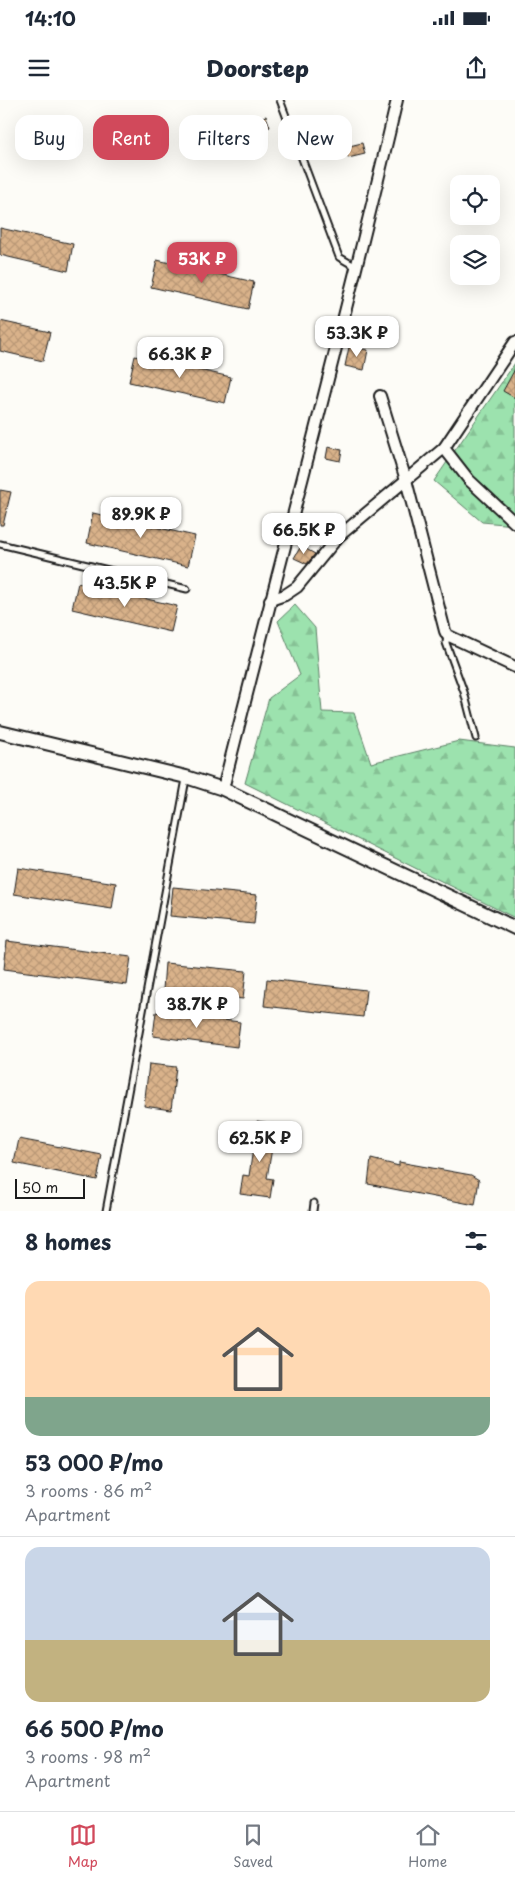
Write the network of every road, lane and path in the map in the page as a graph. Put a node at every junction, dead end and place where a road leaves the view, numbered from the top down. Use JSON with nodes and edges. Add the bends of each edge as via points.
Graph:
{"nodes":[{"id":1,"x":280,"y":100,"type":"edge"},
{"id":2,"x":397,"y":100,"type":"edge"},
{"id":3,"x":358,"y":268,"type":"junction"},
{"id":4,"x":515,"y":342,"type":"edge"},
{"id":5,"x":380,"y":396,"type":"dead end"},
{"id":6,"x":444,"y":448,"type":"junction"},
{"id":7,"x":406,"y":480,"type":"junction"},
{"id":8,"x":515,"y":523,"type":"edge"},
{"id":9,"x":0,"y":544,"type":"edge"},
{"id":10,"x":187,"y":589,"type":"dead end"},
{"id":11,"x":270,"y":600,"type":"junction"},
{"id":12,"x":447,"y":635,"type":"junction"},
{"id":13,"x":515,"y":667,"type":"edge"},
{"id":14,"x":0,"y":732,"type":"edge"},
{"id":15,"x":476,"y":738,"type":"dead end"},
{"id":16,"x":186,"y":777,"type":"junction"},
{"id":17,"x":223,"y":790,"type":"junction"},
{"id":18,"x":515,"y":928,"type":"edge"},
{"id":19,"x":314,"y":1203,"type":"dead end"},
{"id":20,"x":106,"y":1211,"type":"edge"},
{"id":21,"x":313,"y":1211,"type":"edge"}],
"edges":[{"from":1,"to":3,"type":"lane","via":[[339,256]]},
{"from":2,"to":3,"type":"street"},
{"from":3,"to":11,"type":"street"},
{"from":4,"to":6,"type":"street"},
{"from":5,"to":7,"type":"street"},
{"from":6,"to":7,"type":"street"},
{"from":6,"to":8,"type":"street","via":[[469,480]]},
{"from":7,"to":11,"type":"street","via":[[338,537],[297,587]]},
{"from":7,"to":12,"type":"street"},
{"from":9,"to":10,"type":"lane"},
{"from":11,"to":17,"type":"street"},
{"from":12,"to":13,"type":"street"},
{"from":12,"to":15,"type":"lane","via":[[446,643]]},
{"from":14,"to":16,"type":"street"},
{"from":16,"to":17,"type":"street"},
{"from":16,"to":20,"type":"lane"},
{"from":17,"to":18,"type":"street"},
{"from":19,"to":21,"type":"lane"}]}
